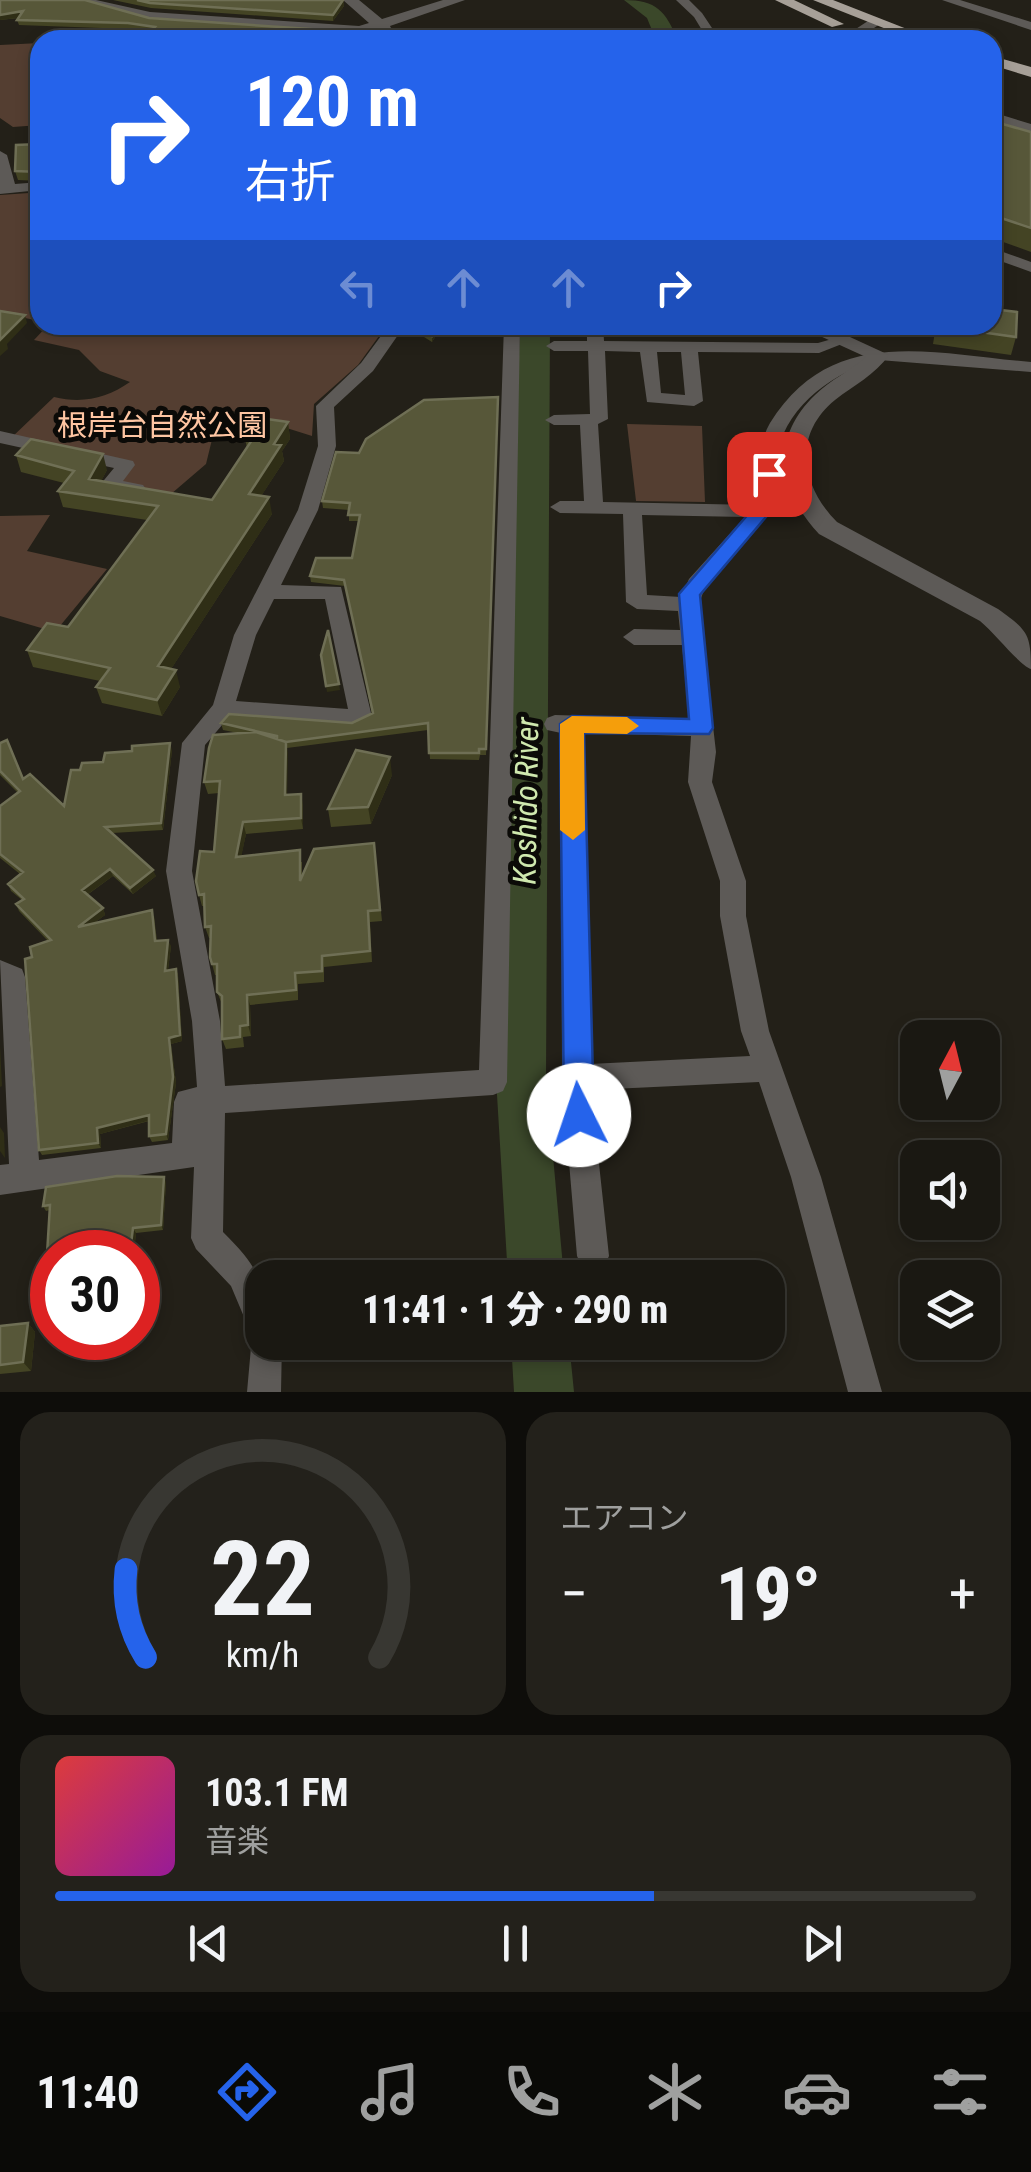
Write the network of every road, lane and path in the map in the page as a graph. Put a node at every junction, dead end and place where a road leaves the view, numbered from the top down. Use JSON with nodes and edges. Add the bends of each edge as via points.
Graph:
{"nodes":[{"id":1,"x":76,"y":0,"type":"edge"},
{"id":2,"x":350,"y":0,"type":"edge"},
{"id":3,"x":458,"y":0,"type":"edge"},
{"id":4,"x":682,"y":0,"type":"edge"},
{"id":5,"x":782,"y":0,"type":"edge"},
{"id":6,"x":820,"y":0,"type":"edge"},
{"id":7,"x":948,"y":0,"type":"edge"},
{"id":8,"x":876,"y":22,"type":"junction"},
{"id":9,"x":381,"y":26,"type":"junction"},
{"id":10,"x":1031,"y":26,"type":"edge"},
{"id":11,"x":300,"y":30,"type":"edge"},
{"id":12,"x":369,"y":30,"type":"edge"},
{"id":13,"x":386,"y":30,"type":"edge"},
{"id":14,"x":708,"y":30,"type":"edge"},
{"id":15,"x":840,"y":30,"type":"edge"},
{"id":16,"x":862,"y":30,"type":"edge"},
{"id":17,"x":899,"y":30,"type":"edge"},
{"id":18,"x":1002,"y":63,"type":"edge"},
{"id":19,"x":1031,"y":72,"type":"edge"},
{"id":20,"x":1002,"y":77,"type":"edge"},
{"id":21,"x":1031,"y":85,"type":"edge"},
{"id":22,"x":1002,"y":120,"type":"edge"},
{"id":23,"x":1031,"y":129,"type":"edge"},
{"id":24,"x":0,"y":155,"type":"edge"},
{"id":25,"x":30,"y":187,"type":"edge"},
{"id":26,"x":4,"y":189,"type":"edge"},
{"id":27,"x":1002,"y":257,"type":"edge"},
{"id":28,"x":1031,"y":267,"type":"edge"},
{"id":29,"x":390,"y":335,"type":"edge"},
{"id":30,"x":512,"y":335,"type":"edge"},
{"id":31,"x":595,"y":335,"type":"edge"},
{"id":32,"x":667,"y":335,"type":"edge"},
{"id":33,"x":825,"y":335,"type":"edge"},
{"id":34,"x":839,"y":342,"type":"junction"},
{"id":35,"x":554,"y":346,"type":"dead end"},
{"id":36,"x":596,"y":346,"type":"junction"},
{"id":37,"x":648,"y":347,"type":"junction"},
{"id":38,"x":669,"y":347,"type":"junction"},
{"id":39,"x":689,"y":347,"type":"junction"},
{"id":40,"x":878,"y":355,"type":"junction"},
{"id":41,"x":1031,"y":367,"type":"edge"},
{"id":42,"x":554,"y":420,"type":"dead end"},
{"id":43,"x":589,"y":420,"type":"junction"},
{"id":44,"x":0,"y":437,"type":"edge"},
{"id":45,"x":156,"y":492,"type":"edge"},
{"id":46,"x":560,"y":507,"type":"dead end"},
{"id":47,"x":594,"y":507,"type":"junction"},
{"id":48,"x":632,"y":508,"type":"junction"},
{"id":49,"x":762,"y":511,"type":"junction"},
{"id":50,"x":267,"y":592,"type":"junction"},
{"id":51,"x":688,"y":604,"type":"junction"},
{"id":52,"x":634,"y":637,"type":"dead end"},
{"id":53,"x":692,"y":638,"type":"junction"},
{"id":54,"x":1031,"y":659,"type":"edge"},
{"id":55,"x":223,"y":708,"type":"junction"},
{"id":56,"x":701,"y":728,"type":"junction"},
{"id":57,"x":0,"y":972,"type":"edge"},
{"id":58,"x":766,"y":1069,"type":"junction"},
{"id":59,"x":576,"y":1080,"type":"junction"},
{"id":60,"x":211,"y":1100,"type":"junction"},
{"id":61,"x":13,"y":1179,"type":"edge"},
{"id":62,"x":593,"y":1256,"type":"dead end"},
{"id":63,"x":245,"y":1280,"type":"edge"},
{"id":64,"x":265,"y":1360,"type":"edge"},
{"id":65,"x":264,"y":1392,"type":"edge"},
{"id":66,"x":865,"y":1392,"type":"edge"}],
"edges":[{"from":1,"to":11,"type":"street","via":[[150,16]]},
{"from":2,"to":9,"type":"street"},
{"from":3,"to":9,"type":"street"},
{"from":4,"to":14,"type":"street"},
{"from":5,"to":15,"type":"highway"},
{"from":6,"to":8,"type":"highway"},
{"from":7,"to":10,"type":"street"},
{"from":8,"to":16,"type":"street"},
{"from":8,"to":17,"type":"highway"},
{"from":9,"to":12,"type":"street"},
{"from":9,"to":13,"type":"street"},
{"from":18,"to":19,"type":"highway"},
{"from":20,"to":21,"type":"highway"},
{"from":22,"to":23,"type":"street"},
{"from":24,"to":26,"type":"street"},
{"from":25,"to":26,"type":"street"},
{"from":27,"to":28,"type":"street"},
{"from":29,"to":50,"type":"street","via":[[367,368],[324,406],[326,446],[308,510]]},
{"from":30,"to":60,"type":"street","via":[[493,1082]]},
{"from":31,"to":36,"type":"street"},
{"from":32,"to":38,"type":"street"},
{"from":33,"to":34,"type":"street"},
{"from":34,"to":39,"type":"street","via":[[820,348]]},
{"from":34,"to":40,"type":"street"},
{"from":35,"to":36,"type":"street"},
{"from":36,"to":37,"type":"street"},
{"from":36,"to":43,"type":"street","via":[[599,420]]},
{"from":37,"to":38,"type":"street"},
{"from":37,"to":39,"type":"street","via":[[653,398],[664,402],[694,401]]},
{"from":38,"to":39,"type":"street"},
{"from":40,"to":41,"type":"street"},
{"from":40,"to":49,"type":"street","via":[[850,362],[822,380],[782,418],[768,453],[770,496]]},
{"from":40,"to":54,"type":"street","via":[[806,418],[792,451],[799,496],[828,528],[1002,623]]},
{"from":42,"to":43,"type":"street"},
{"from":43,"to":47,"type":"street"},
{"from":44,"to":45,"type":"street","via":[[126,464],[110,486]]},
{"from":46,"to":47,"type":"street"},
{"from":47,"to":48,"type":"street"},
{"from":48,"to":49,"type":"street"},
{"from":48,"to":51,"type":"street","via":[[637,602]]},
{"from":49,"to":51,"type":"street","via":[[696,584]]},
{"from":50,"to":55,"type":"street","via":[[244,635]]},
{"from":50,"to":55,"type":"street","via":[[334,592],[360,713],[353,718]]},
{"from":51,"to":53,"type":"street"},
{"from":52,"to":53,"type":"street"},
{"from":53,"to":56,"type":"street"},
{"from":55,"to":60,"type":"street","via":[[194,743],[179,871],[206,1021]]},
{"from":56,"to":58,"type":"street","via":[[700,782],[732,881],[733,916]]},
{"from":56,"to":59,"type":"street","via":[[563,724]]},
{"from":57,"to":61,"type":"street","via":[[12,976]]},
{"from":58,"to":59,"type":"street"},
{"from":58,"to":66,"type":"street","via":[[806,1177]]},
{"from":59,"to":62,"type":"street"},
{"from":60,"to":61,"type":"street","via":[[188,1102],[186,1156]]},
{"from":60,"to":63,"type":"street","via":[[207,1238]]},
{"from":64,"to":65,"type":"street"}]}
